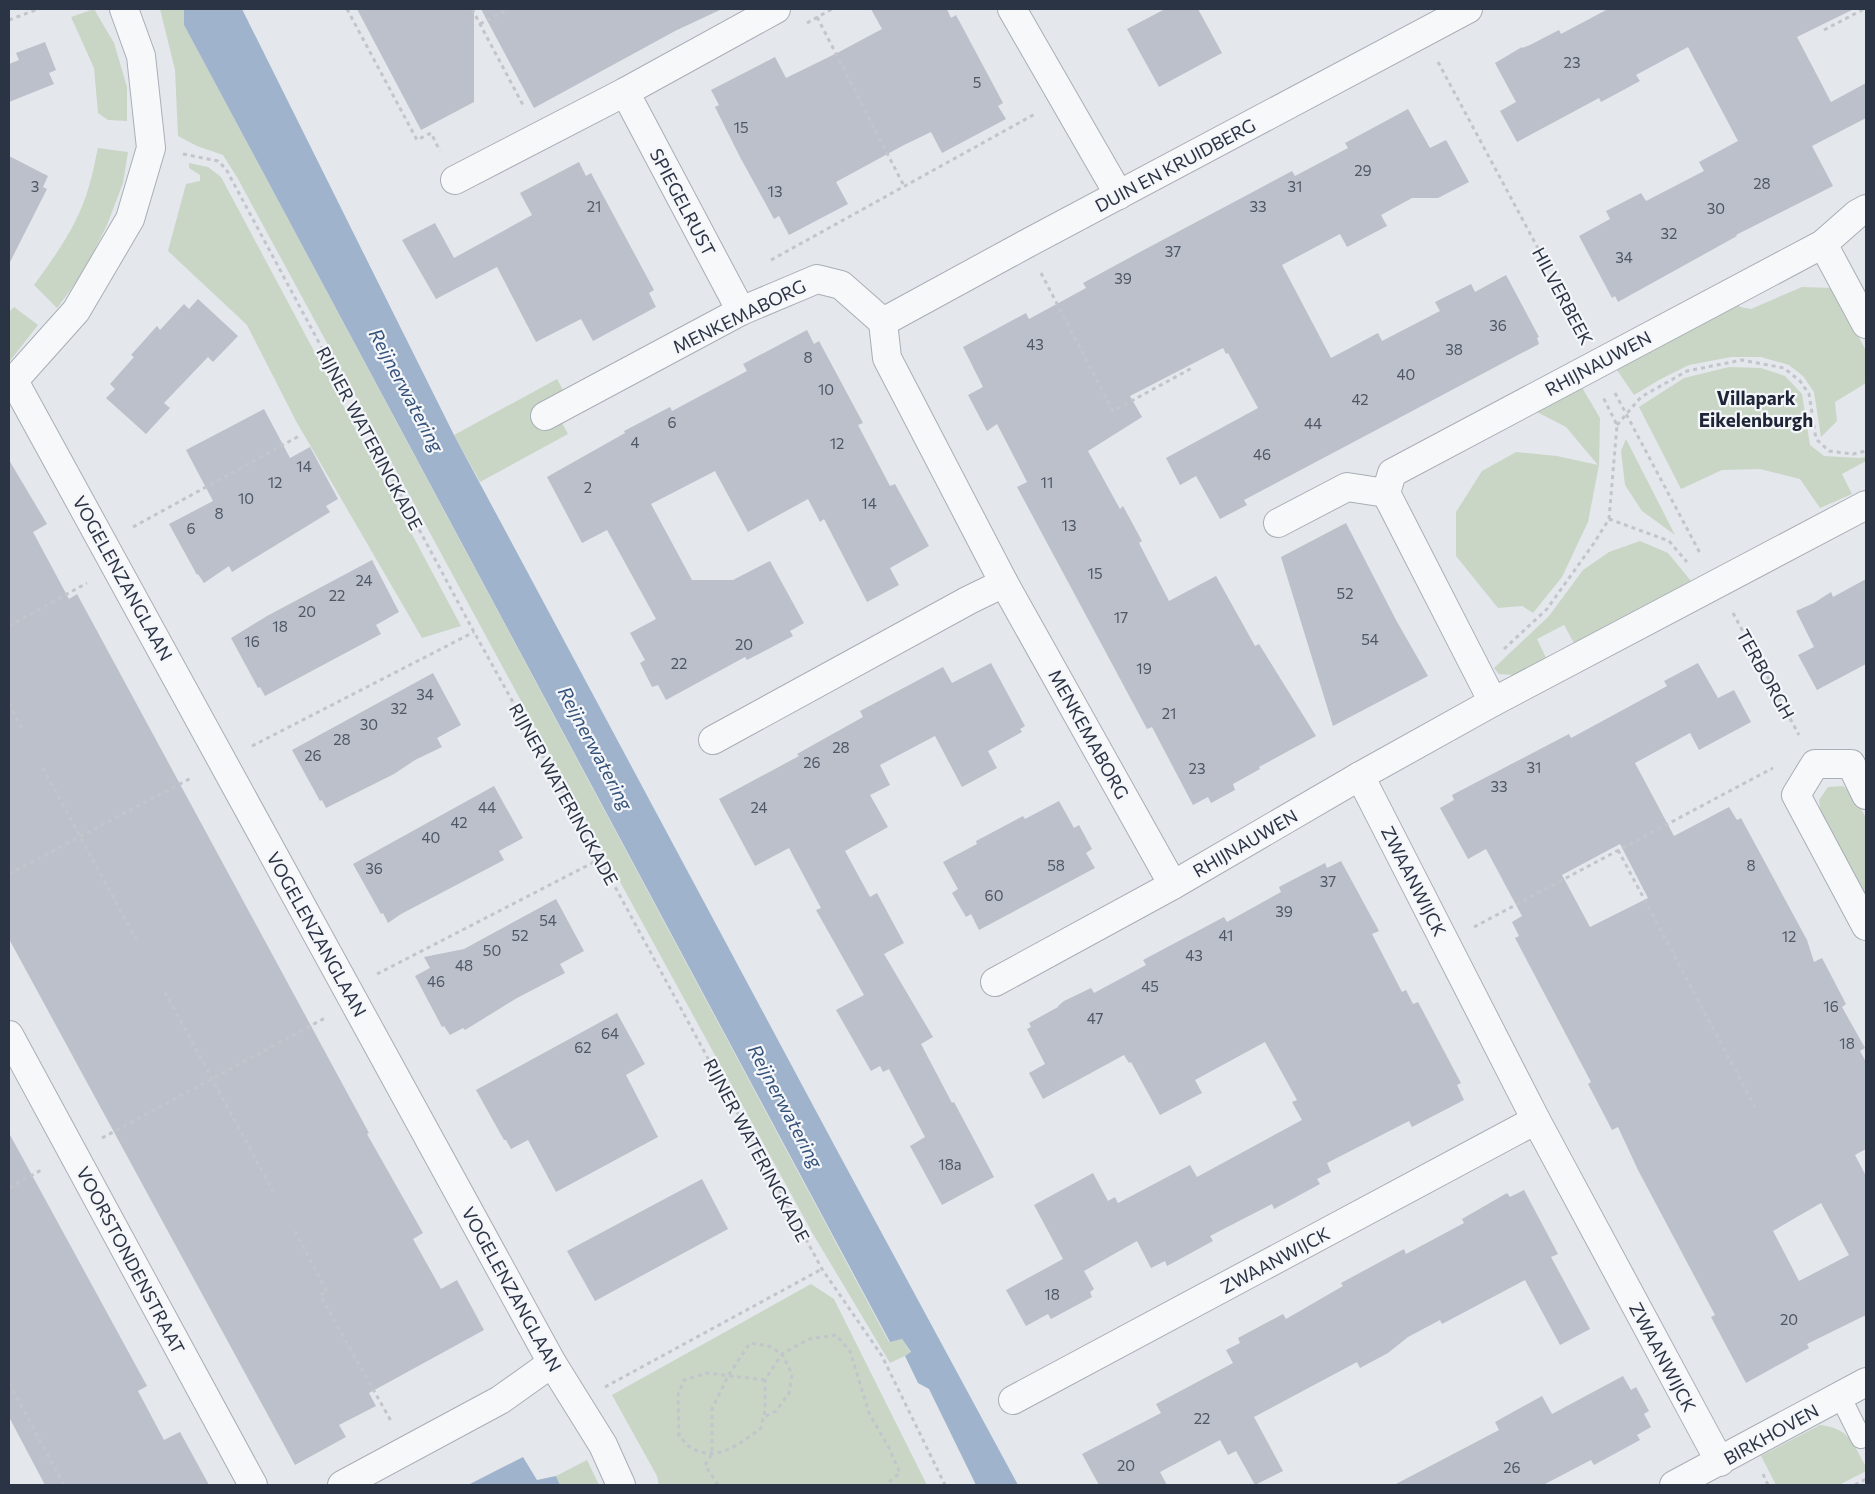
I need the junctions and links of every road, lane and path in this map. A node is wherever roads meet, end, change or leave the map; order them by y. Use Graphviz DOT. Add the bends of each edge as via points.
graph roads {
  1 [pos="38,9"];
  2 [pos="124,9"];
  3 [pos="347,9"];
  4 [pos="472,9"];
  5 [pos="509,9"];
  6 [pos="776,9"];
  7 [pos="1012,9"];
  8 [pos="1468,9"];
  9 [pos="1864,9"];
  10 [pos="817,17"];
  11 [pos="9,20"];
  12 [pos="480,24"];
  13 [pos="1824,30"];
  14 [pos="1422,33"];
  15 [pos="625,92"];
  16 [pos="1064,98"];
  17 [pos="539,137"];
  18 [pos="151,148"];
  19 [pos="454,180"];
  20 [pos="904,186"];
  21 [pos="1119,195"];
  22 [pos="1866,209"];
  23 [pos="1026,244"];
  24 [pos="1823,244"];
  25 [pos="727,284"];
  26 [pos="741,311"];
  27 [pos="883,322"];
  28 [pos="1866,324"];
  29 [pos="1594,365"];
  30 [pos="1192,368"];
  31 [pos="11,383"];
  32 [pos="1626,415"];
  33 [pos="545,416"];
  34 [pos="1617,425"];
  35 [pos="301,435"];
  36 [pos="1866,451"];
  37 [pos="1386,493"];
  38 [pos="1866,505"];
  39 [pos="1608,519"];
  40 [pos="1278,523"];
  41 [pos="104,543"];
  42 [pos="117,567"];
  43 [pos="1004,583"];
  44 [pos="1713,586"];
  45 [pos="9,626"];
  46 [pos="1478,674"];
  47 [pos="1493,702"];
  48 [pos="9,703"];
  49 [pos="22,729"];
  50 [pos="713,740"];
  51 [pos="1811,757"];
  52 [pos="43,768"];
  53 [pos="1360,776"];
  54 [pos="1866,795"];
  55 [pos="1618,850"];
  56 [pos="600,859"];
  57 [pos="1174,885"];
  58 [pos="1866,926"];
  59 [pos="1445,942"];
  60 [pos="138,943"];
  61 [pos="995,982"];
  62 [pos="165,992"];
  63 [pos="351,995"];
  64 [pos="9,1035"];
  65 [pos="211,1079"];
  66 [pos="1756,1109"];
  67 [pos="1536,1120"];
  68 [pos="73,1153"];
  69 [pos="9,1188"];
  70 [pos="273,1191"];
  71 [pos="295,1231"];
  72 [pos="822,1269"];
  73 [pos="782,1354"];
  74 [pos="552,1363"];
  75 [pos="728,1376"];
  76 [pos="765,1380"];
  77 [pos="1866,1382"];
  78 [pos="9,1383"];
  79 [pos="1840,1396"];
  80 [pos="1014,1400"];
  81 [pos="578,1402"];
  82 [pos="764,1417"];
  83 [pos="392,1424"];
  84 [pos="1861,1438"];
  85 [pos="712,1454"];
  86 [pos="1720,1462"];
  87 [pos="1866,1479"];
  88 [pos="64,1485"];
  89 [pos="253,1485"];
  90 [pos="342,1485"];
  91 [pos="621,1485"];
  92 [pos="718,1485"];
  93 [pos="885,1485"];
  94 [pos="945,1485"];
  95 [pos="1674,1485"];
  96 [pos="1855,1485"];
  1 -- 11 [label="path"];
  2 -- 18 [label="street" via="141,56"];
  3 -- 19 [label="path" via="417,140 431,133"];
  4 -- 12 [label="path"];
  5 -- 12 [label="path"];
  6 -- 15 [label="street"];
  7 -- 16 [label="street"];
  8 -- 14 [label="street, DUIN EN KRUIDBERG"];
  9 -- 13 [label="path"];
  10 -- 20 [label="path"];
  12 -- 17 [label="path"];
  14 -- 21 [label="street, DUIN EN KRUIDBERG"];
  14 -- 29 [label="path, HILVERBEEK"];
  15 -- 17 [label="street"];
  15 -- 25 [label="street, SPIEGELRUST"];
  16 -- 20 [label="path"];
  16 -- 21 [label="street"];
  17 -- 19 [label="street"];
  18 -- 31 [label="street" via="130,219 76,311"];
  18 -- 56 [label="path, RIJNER WATERINGKADE" via="218,161 226,169 474,632"];
  20 -- 25 [label="path"];
  21 -- 23 [label="street, DUIN EN KRUIDBERG"];
  22 -- 24 [label="street, RHIJNAUWEN"];
  23 -- 27 [label="street, DUIN EN KRUIDBERG"];
  23 -- 30 [label="path" via="1113,412"];
  24 -- 28 [label="street"];
  24 -- 29 [label="street, RHIJNAUWEN"];
  25 -- 26 [label="street, SPIEGELRUST"];
  26 -- 27 [label="street, MENKEMABORG" via="817,279 841,284"];
  26 -- 33 [label="street, MENKEMABORG"];
  27 -- 43 [label="street, MENKEMABORG" via="887,358"];
  29 -- 32 [label="path, HILVERBEEK"];
  29 -- 34 [label="path"];
  29 -- 37 [label="street, RHIJNAUWEN" via="1392,473"];
  31 -- 41 [label="street, VOGELENZANGLAAN"];
  32 -- 34 [label="path"];
  32 -- 36 [label="path" via="1641,397 1687,371 1742,360 1784,368 1800,381 1809,394 1816,439 1829,452 1853,454"];
  32 -- 44 [label="path, HILVERBEEK"];
  34 -- 39 [label="path"];
  35 -- 41 [label="path"];
  37 -- 40 [label="street" via="1347,487"];
  37 -- 46 [label="street"];
  38 -- 44 [label="street, RHIJNAUWEN"];
  39 -- 44 [label="path" via="1669,541"];
  39 -- 46 [label="path" via="1547,609"];
  41 -- 42 [label="street, VOGELENZANGLAAN"];
  42 -- 45 [label="path"];
  42 -- 63 [label="street, VOGELENZANGLAAN"];
  43 -- 50 [label="street"];
  43 -- 57 [label="street, MENKEMABORG"];
  44 -- 47 [label="street, RHIJNAUWEN"];
  44 -- 51 [label="path, TERBORGH"];
  46 -- 47 [label="street"];
  47 -- 53 [label="street, RHIJNAUWEN"];
  48 -- 49 [label="path"];
  51 -- 54 [label="street" via="1851,764"];
  51 -- 55 [label="path"];
  51 -- 58 [label="street" via="1796,795"];
  52 -- 60 [label="path"];
  53 -- 57 [label="street, RHIJNAUWEN"];
  53 -- 59 [label="street, ZWAANWIJCK"];
  55 -- 59 [label="path"];
  55 -- 66 [label="path"];
  56 -- 63 [label="path"];
  56 -- 72 [label="path, RIJNER WATERINGKADE"];
  57 -- 61 [label="street, RHIJNAUWEN"];
  59 -- 67 [label="street, ZWAANWIJCK"];
  62 -- 65 [label="path"];
  63 -- 65 [label="path"];
  63 -- 74 [label="street, VOGELENZANGLAAN"];
  64 -- 68 [label="street, VOORSTONDENSTRAAT"];
  65 -- 68 [label="path"];
  65 -- 70 [label="path"];
  67 -- 80 [label="street, ZWAANWIJCK"];
  67 -- 86 [label="street, ZWAANWIJCK"];
  68 -- 69 [label="path"];
  68 -- 89 [label="street, VOORSTONDENSTRAAT"];
  71 -- 83 [label="path" via="327,1292 320,1295"];
  72 -- 81 [label="path"];
  72 -- 94 [label="path, RIJNER WATERINGKADE" via="882,1356"];
  73 -- 75 [label="path" via="769,1346 750,1344"];
  73 -- 76 [label="path"];
  73 -- 82 [label="path" via="792,1374 789,1393 776,1411"];
  73 -- 93 [label="path" via="809,1338 836,1336 850,1351 869,1413 900,1473"];
  74 -- 81 [label="street, VOGELENZANGLAAN"];
  74 -- 90 [label="street" via="500,1400"];
  75 -- 76 [label="path"];
  75 -- 85 [label="path" via="712,1409"];
  75 -- 85 [label="path" via="707,1373 684,1380 678,1395 680,1436 690,1448"];
  76 -- 82 [label="path"];
  77 -- 79 [label="street, BIRKHOVEN"];
  78 -- 88 [label="path"];
  79 -- 84 [label="lane"];
  79 -- 86 [label="street, BIRKHOVEN"];
  81 -- 91 [label="street, VOGELENZANGLAAN" via="603,1444"];
  82 -- 85 [label="path" via="761,1428 734,1448"];
  85 -- 92 [label="path" via="705,1465"];
  86 -- 95 [label="street, BIRKHOVEN"];
  87 -- 96 [label="path"];
}
